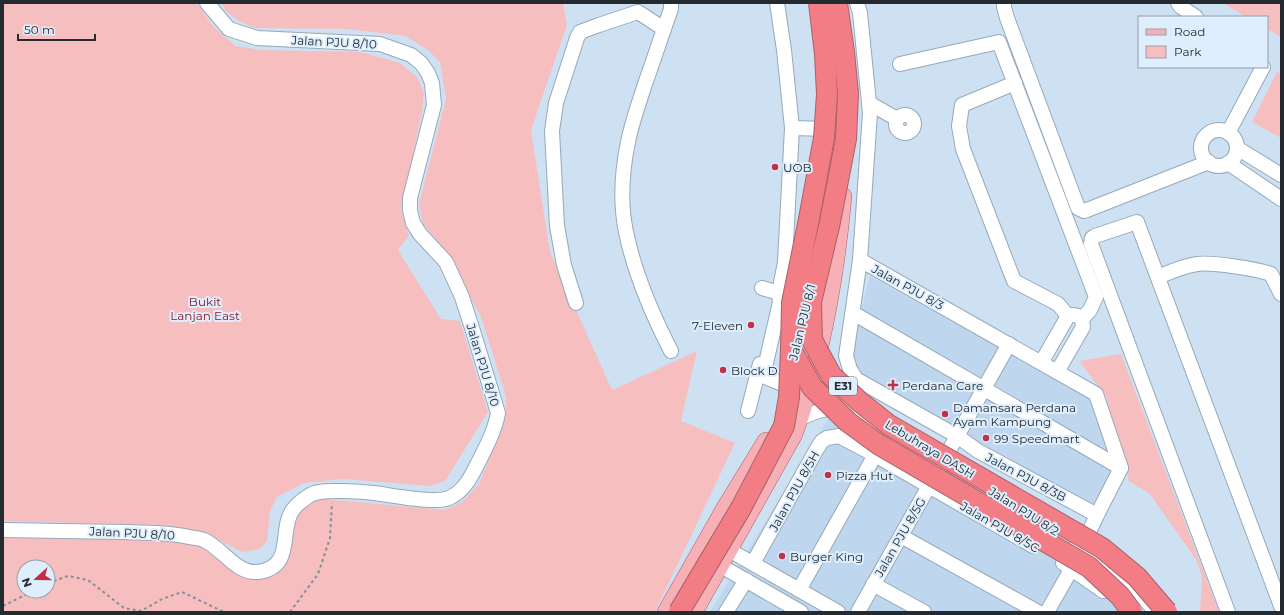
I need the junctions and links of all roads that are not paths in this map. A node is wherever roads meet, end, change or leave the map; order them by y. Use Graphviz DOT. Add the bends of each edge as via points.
graph roads {
  1 [pos="208,3"];
  2 [pos="671,3"];
  3 [pos="777,3"];
  4 [pos="810,3"];
  5 [pos="819,3"];
  6 [pos="834,3"];
  7 [pos="838,3"];
  8 [pos="857,3"];
  9 [pos="1004,3"];
  10 [pos="1178,3"];
  11 [pos="1194,16"];
  12 [pos="664,28"];
  13 [pos="900,64"];
  14 [pos="1262,68"];
  15 [pos="1015,83"];
  16 [pos="869,103"];
  17 [pos="897,120"];
  18 [pos="792,128"];
  19 [pos="828,129"];
  20 [pos="1228,133"];
  21 [pos="1237,148"];
  22 [pos="1208,162"];
  23 [pos="1228,163"];
  24 [pos="1281,175"];
  25 [pos="1281,199"];
  26 [pos="860,260"];
  27 [pos="1158,277"];
  28 [pos="762,288"];
  29 [pos="779,293"];
  30 [pos="1281,294"];
  31 [pos="576,303"];
  32 [pos="853,313"];
  33 [pos="1068,316"];
  34 [pos="1082,319"];
  35 [pos="1009,344"];
  36 [pos="791,349"];
  37 [pos="671,351"];
  38 [pos="816,360"];
  39 [pos="1041,363"];
  40 [pos="1057,372"];
  41 [pos="756,381"];
  42 [pos="783,388"];
  43 [pos="978,393"];
  44 [pos="748,411"];
  45 [pos="799,419"];
  46 [pos="957,436"];
  47 [pos="875,455"];
  48 [pos="941,465"];
  49 [pos="1121,468"];
  50 [pos="929,486"];
  51 [pos="1097,515"];
  52 [pos="3,530"];
  53 [pos="901,536"];
  54 [pos="1082,547"];
  55 [pos="729,550"];
  56 [pos="754,563"];
  57 [pos="721,566"];
  58 [pos="1072,568"];
  59 [pos="746,580"];
  60 [pos="873,584"];
  61 [pos="799,590"];
  62 [pos="1281,606"];
  63 [pos="792,610"];
  64 [pos="666,612"];
  65 [pos="679,612"];
  66 [pos="694,612"];
  67 [pos="726,612"];
  68 [pos="838,612"];
  69 [pos="858,612"];
  70 [pos="924,612"];
  71 [pos="1038,612"];
  72 [pos="1047,612"];
  73 [pos="1122,612"];
  74 [pos="1132,612"];
  75 [pos="1154,612"];
  76 [pos="1167,612"];
  77 [pos="1228,612"];
  1 -- 52 [label="street, Jalan PJU 8/10" via="229,29 249,36 380,44 412,55 428,73 432,83 434,105 410,198 410,210 413,223 420,234 446,262 462,297 498,413 491,438 473,474 460,491 449,498 417,499 332,491 312,494 292,511 281,558 275,565 258,572 245,571 204,540 174,534"];
  2 -- 12 [label="street"];
  3 -- 18 [label="street"];
  4 -- 19 [label="main road, Jalan PJU 8/1"];
  5 -- 36 [label="highway, bridge" via="827,94 824,138 792,303"];
  6 -- 38 [label="main road, Jalan PJU 8/1" via="846,82 846,164 840,234"];
  7 -- 76 [label="highway, Lebuhraya DASH / E31, bridge" via="848,92 846,139 811,302 812,340 831,375 888,426 1102,548 1137,577"];
  8 -- 16 [label="street"];
  9 -- 22 [label="street" via="1007,18 1078,208 1087,210"];
  10 -- 11 [label="street"];
  12 -- 31 [label="street" via="638,12 580,32 576,38 556,103 552,131 557,226 564,265"];
  12 -- 37 [label="street" via="634,116 624,170 623,201 626,232 636,267"];
  13 -- 15 [label="street" via="999,42"];
  14 -- 20 [label="street"];
  15 -- 33 [label="street" via="962,105 959,126 963,149 1014,281 1058,304"];
  15 -- 34 [label="street" via="1096,297"];
  16 -- 17 [label="street"];
  16 -- 26 [label="street"];
  18 -- 19 [label="street"];
  18 -- 29 [label="street" via="784,262"];
  19 -- 42 [label="main road, Jalan PJU 8/1" via="822,229 808,304"];
  20 -- 21 [label="street" via="1236,142"];
  20 -- 22 [label="street" via="1216,130 1206,136 1201,146"];
  21 -- 23 [label="street" via="1236,154"];
  21 -- 24 [label="street"];
  22 -- 23 [label="street" via="1218,166"];
  23 -- 25 [label="street"];
  26 -- 32 [label="street, Jalan PJU 8/3"];
  26 -- 35 [label="street, Jalan PJU 8/3"];
  27 -- 30 [label="street" via="1197,264 1263,271 1271,274"];
  27 -- 62 [label="street"];
  27 -- 77 [label="street" via="1137,222 1092,238 1091,244"];
  28 -- 29 [label="street"];
  29 -- 41 [label="street" via="774,301"];
  29 -- 42 [label="street" via="780,302 763,376"];
  32 -- 43 [label="street"];
  32 -- 46 [label="street, Jalan PJU 8/3" via="846,356 856,379"];
  33 -- 34 [label="street" via="1072,314"];
  33 -- 39 [label="street"];
  34 -- 40 [label="street" via="1083,327"];
  35 -- 39 [label="street, Jalan PJU 8/3"];
  35 -- 43 [label="street"];
  36 -- 65 [label="highway, bridge" via="789,397 784,426 741,508"];
  36 -- 74 [label="highway, Lebuhraya DASH / E31, bridge" via="812,387 848,422 878,444 1089,567 1120,596"];
  38 -- 45 [label="main road, Jalan PJU 8/1"];
  38 -- 48 [label="street, Jalan PJU 8/2" via="828,387 836,394"];
  39 -- 40 [label="street, Jalan PJU 8/3"];
  40 -- 49 [label="street, Jalan PJU 8/3" via="1096,394"];
  41 -- 42 [label="street"];
  41 -- 44 [label="street"];
  42 -- 64 [label="main road, Jalan PJU 8/1" via="774,426 763,448 725,508"];
  43 -- 46 [label="street"];
  43 -- 49 [label="street"];
  45 -- 48 [label="street, Jalan PJU 8/2" via="825,409 843,411"];
  45 -- 55 [label="main road, Jalan PJU 8/1" via="794,434"];
  46 -- 48 [label="street"];
  46 -- 51 [label="street, Jalan PJU 8/3B" via="978,451"];
  47 -- 50 [label="street, Jalan PJU 8/5H"];
  47 -- 56 [label="street, Jalan PJU 8/5H" via="840,436 832,436 822,441"];
  47 -- 61 [label="street"];
  48 -- 50 [label="street, Jalan PJU 8/5G"];
  48 -- 54 [label="street, Jalan PJU 8/2"];
  49 -- 51 [label="street"];
  50 -- 53 [label="street, Jalan PJU 8/5G"];
  50 -- 58 [label="street, Jalan PJU 8/5C"];
  51 -- 54 [label="street"];
  53 -- 60 [label="street, Jalan PJU 8/5G"];
  53 -- 71 [label="street"];
  54 -- 58 [label="street"];
  54 -- 75 [label="street, Jalan PJU 8/2" via="1117,571"];
  55 -- 56 [label="street"];
  55 -- 57 [label="main road, Jalan PJU 8/1"];
  56 -- 61 [label="street"];
  57 -- 59 [label="street"];
  57 -- 66 [label="main road, Jalan PJU 8/1"];
  58 -- 72 [label="street"];
  58 -- 73 [label="street, Jalan PJU 8/5C" via="1108,595"];
  59 -- 63 [label="street"];
  59 -- 67 [label="street"];
  60 -- 69 [label="street, Jalan PJU 8/5G"];
  60 -- 70 [label="street"];
  61 -- 68 [label="street"];
}
